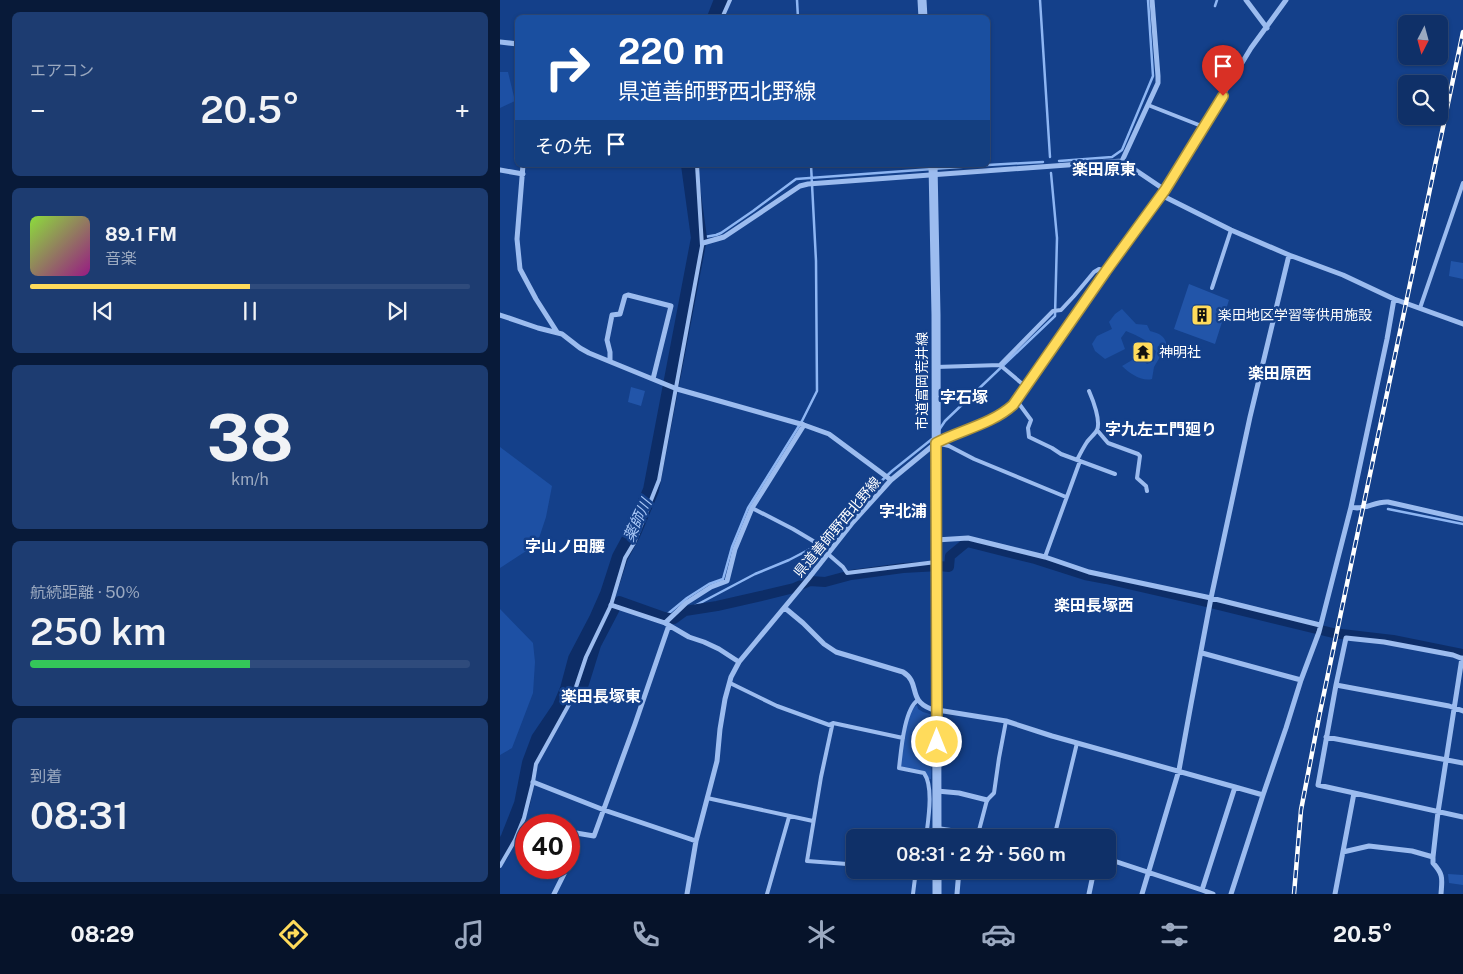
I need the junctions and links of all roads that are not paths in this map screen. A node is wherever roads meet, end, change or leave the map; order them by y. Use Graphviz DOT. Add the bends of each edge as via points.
graph roads {
  1 [pos="730,0"];
  2 [pos="922,0"];
  3 [pos="1152,0"];
  4 [pos="1246,0"];
  5 [pos="1286,0"];
  6 [pos="723,15"];
  7 [pos="923,15"];
  8 [pos="1267,28"];
  9 [pos="500,42"];
  10 [pos="515,44"];
  11 [pos="1148,105"];
  12 [pos="1204,127"];
  13 [pos="1122,161"];
  14 [pos="523,167"];
  15 [pos="696,167"];
  16 [pos="500,170"];
  17 [pos="933,170"];
  18 [pos="522,174"];
  19 [pos="1463,183"];
  20 [pos="1165,190"];
  21 [pos="1161,195"];
  22 [pos="1231,230"];
  23 [pos="703,243"];
  24 [pos="1289,255"];
  25 [pos="1106,271"];
  26 [pos="1212,288"];
  27 [pos="1394,299"];
  28 [pos="1420,308"];
  29 [pos="500,315"];
  30 [pos="1463,324"];
  31 [pos="558,332"];
  32 [pos="610,361"];
  33 [pos="1000,365"];
  34 [pos="936,368"];
  35 [pos="653,379"];
  36 [pos="1026,387"];
  37 [pos="677,389"];
  38 [pos="1089,392"];
  39 [pos="1017,401"];
  40 [pos="804,425"];
  41 [pos="1097,430"];
  42 [pos="936,443"];
  43 [pos="1079,460"];
  44 [pos="1115,474"];
  45 [pos="891,480"];
  46 [pos="1147,491"];
  47 [pos="1066,496"];
  48 [pos="1351,507"];
  49 [pos="752,508"];
  50 [pos="1463,519"];
  51 [pos="936,540"];
  52 [pos="829,552"];
  53 [pos="1045,557"];
  54 [pos="936,565"];
  55 [pos="1212,598"];
  56 [pos="611,605"];
  57 [pos="785,608"];
  58 [pos="667,624"];
  59 [pos="1320,625"];
  60 [pos="1202,653"];
  61 [pos="1462,658"];
  62 [pos="740,662"];
  63 [pos="1301,680"];
  64 [pos="730,683"];
  65 [pos="1336,685"];
  66 [pos="918,700"];
  67 [pos="1454,708"];
  68 [pos="937,710"];
  69 [pos="1463,711"];
  70 [pos="1006,721"];
  71 [pos="829,725"];
  72 [pos="1326,737"];
  73 [pos="902,738"];
  74 [pos="1077,743"];
  75 [pos="1446,760"];
  76 [pos="1463,763"];
  77 [pos="1179,770"];
  78 [pos="534,782"];
  79 [pos="1236,787"];
  80 [pos="937,791"];
  81 [pos="1354,793"];
  82 [pos="1263,794"];
  83 [pos="707,798"];
  84 [pos="986,800"];
  85 [pos="604,810"];
  86 [pos="1438,812"];
  87 [pos="789,817"];
  88 [pos="1463,817"];
  89 [pos="813,821"];
  90 [pos="927,829"];
  91 [pos="937,829"];
  92 [pos="979,829"];
  93 [pos="1056,829"];
  94 [pos="580,834"];
  95 [pos="696,842"];
  96 [pos="1343,852"];
  97 [pos="1433,858"];
  98 [pos="1116,862"];
  99 [pos="846,864"];
  100 [pos="500,866"];
  101 [pos="1148,872"];
  102 [pos="562,879"];
  103 [pos="915,879"];
  104 [pos="937,879"];
  105 [pos="958,879"];
  106 [pos="1092,879"];
  107 [pos="1202,890"];
  108 [pos="554,894"];
  109 [pos="687,894"];
  110 [pos="767,894"];
  111 [pos="913,894"];
  112 [pos="937,894"];
  113 [pos="957,894"];
  114 [pos="1089,894"];
  115 [pos="1142,894"];
  116 [pos="1213,894"];
  117 [pos="1231,894"];
  118 [pos="1335,894"];
  119 [pos="1441,894"];
  1 -- 6 [label="lane"];
  2 -- 7 [label="street"];
  3 -- 11 [label="street" via="1158,83"];
  4 -- 8 [label="street"];
  5 -- 8 [label="street, 県道善師野西北野線"];
  8 -- 12 [label="street, 県道善師野西北野線" via="1251,48"];
  9 -- 10 [label="street"];
  11 -- 12 [label="lane"];
  11 -- 13 [label="street"];
  12 -- 20 [label="street, 県道善師野西北野線"];
  13 -- 17 [label="street"];
  13 -- 20 [label="street"];
  14 -- 18 [label="street"];
  15 -- 23 [label="lane"];
  16 -- 18 [label="street"];
  17 -- 23 [label="street" via="800,186 724,237"];
  17 -- 34 [label="street, 市道富岡荒井線"];
  18 -- 31 [label="street" via="516,239 520,269"];
  19 -- 28 [label="lane"];
  20 -- 21 [label="street, 県道善師野西北野線"];
  21 -- 22 [label="street"];
  21 -- 25 [label="street, 県道善師野西北野線"];
  22 -- 24 [label="street"];
  22 -- 26 [label="lane"];
  23 -- 37 [label="lane"];
  24 -- 27 [label="street"];
  24 -- 55 [label="street" via="1250,417"];
  25 -- 33 [label="lane" via="1099,269 1094,272 1061,310 1053,311"];
  25 -- 36 [label="street, 県道善師野西北野線"];
  27 -- 28 [label="street"];
  27 -- 48 [label="street"];
  28 -- 30 [label="street"];
  29 -- 31 [label="street"];
  31 -- 32 [label="street" via="584,351"];
  32 -- 35 [label="street"];
  32 -- 35 [label="street" via="607,340 612,315 620,314 625,296 670,306"];
  33 -- 34 [label="lane"];
  33 -- 36 [label="lane"];
  34 -- 42 [label="street, 市道富岡荒井線"];
  35 -- 37 [label="street"];
  36 -- 39 [label="street, 県道善師野西北野線"];
  37 -- 40 [label="street"];
  37 -- 56 [label="lane" via="659,480 625,558"];
  38 -- 41 [label="lane" via="1099,420"];
  39 -- 42 [label="street, 県道善師野西北野線" via="996,417"];
  39 -- 43 [label="lane" via="1032,420 1028,428 1029,437"];
  40 -- 45 [label="street" via="829,434"];
  40 -- 49 [label="street"];
  41 -- 43 [label="lane" via="1086,443"];
  41 -- 46 [label="lane" via="1108,443 1140,456 1137,478"];
  42 -- 45 [label="street, 県道善師野西北野線"];
  42 -- 47 [label="lane"];
  42 -- 51 [label="street, 市道富岡荒井線"];
  43 -- 44 [label="lane"];
  43 -- 47 [label="lane"];
  45 -- 52 [label="street, 県道善師野西北野線"];
  47 -- 53 [label="lane"];
  48 -- 50 [label="street" via="1358,509 1388,502"];
  48 -- 59 [label="street"];
  49 -- 52 [label="lane"];
  49 -- 58 [label="street" via="735,549 727,581 686,603"];
  51 -- 53 [label="street" via="968,538"];
  51 -- 54 [label="street, 市道富岡荒井線"];
  52 -- 54 [label="lane" via="847,573"];
  52 -- 57 [label="street, 県道善師野西北野線"];
  53 -- 55 [label="street" via="1089,572"];
  54 -- 68 [label="street, 市道富岡荒井線"];
  55 -- 59 [label="street"];
  55 -- 60 [label="street"];
  56 -- 58 [label="street"];
  56 -- 78 [label="lane" via="586,657 572,699 536,764"];
  57 -- 62 [label="street, 県道善師野西北野線"];
  57 -- 66 [label="street" via="836,652 909,676"];
  58 -- 62 [label="street"];
  58 -- 85 [label="street"];
  59 -- 63 [label="street"];
  60 -- 63 [label="street"];
  60 -- 77 [label="street"];
  61 -- 65 [label="street" via="1384,642 1346,638"];
  61 -- 67 [label="street"];
  62 -- 64 [label="street, 県道善師野西北野線"];
  63 -- 82 [label="street"];
  64 -- 71 [label="lane" via="777,706"];
  64 -- 83 [label="street, 県道善師野西北野線" via="717,761"];
  65 -- 67 [label="street"];
  65 -- 72 [label="street"];
  66 -- 68 [label="street" via="925,707"];
  66 -- 73 [label="lane" via="910,710"];
  67 -- 69 [label="street"];
  67 -- 75 [label="street"];
  68 -- 70 [label="street"];
  68 -- 80 [label="street, 市道富岡荒井線"];
  70 -- 74 [label="street"];
  70 -- 84 [label="lane" via="994,793"];
  71 -- 73 [label="lane" via="833,723"];
  71 -- 89 [label="lane" via="832,726"];
  72 -- 75 [label="street"];
  72 -- 81 [label="street" via="1318,786"];
  73 -- 90 [label="lane" via="899,768 924,774 929,786"];
  74 -- 77 [label="street"];
  74 -- 93 [label="lane"];
  75 -- 76 [label="street"];
  75 -- 86 [label="street"];
  77 -- 79 [label="street"];
  77 -- 101 [label="street"];
  78 -- 85 [label="street"];
  78 -- 100 [label="lane" via="524,818"];
  79 -- 82 [label="street"];
  79 -- 107 [label="street"];
  80 -- 84 [label="street"];
  80 -- 91 [label="street, 市道富岡荒井線"];
  81 -- 86 [label="street"];
  81 -- 96 [label="street"];
  82 -- 117 [label="street"];
  83 -- 87 [label="lane"];
  83 -- 95 [label="street, 県道善師野西北野線"];
  84 -- 92 [label="lane"];
  85 -- 94 [label="street" via="594,836"];
  85 -- 95 [label="street"];
  86 -- 88 [label="street"];
  86 -- 97 [label="street"];
  87 -- 89 [label="lane"];
  87 -- 110 [label="lane"];
  89 -- 99 [label="lane" via="807,861"];
  95 -- 109 [label="street, 県道善師野西北野線"];
  96 -- 97 [label="street" via="1369,846 1412,851"];
  96 -- 118 [label="street"];
  97 -- 119 [label="street" via="1442,877"];
  98 -- 101 [label="street"];
  101 -- 107 [label="street"];
  101 -- 115 [label="street"];
  102 -- 108 [label="street"];
  103 -- 111 [label="lane"];
  104 -- 112 [label="street"];
  105 -- 113 [label="street"];
  106 -- 114 [label="street"];
  107 -- 116 [label="street"];
}
